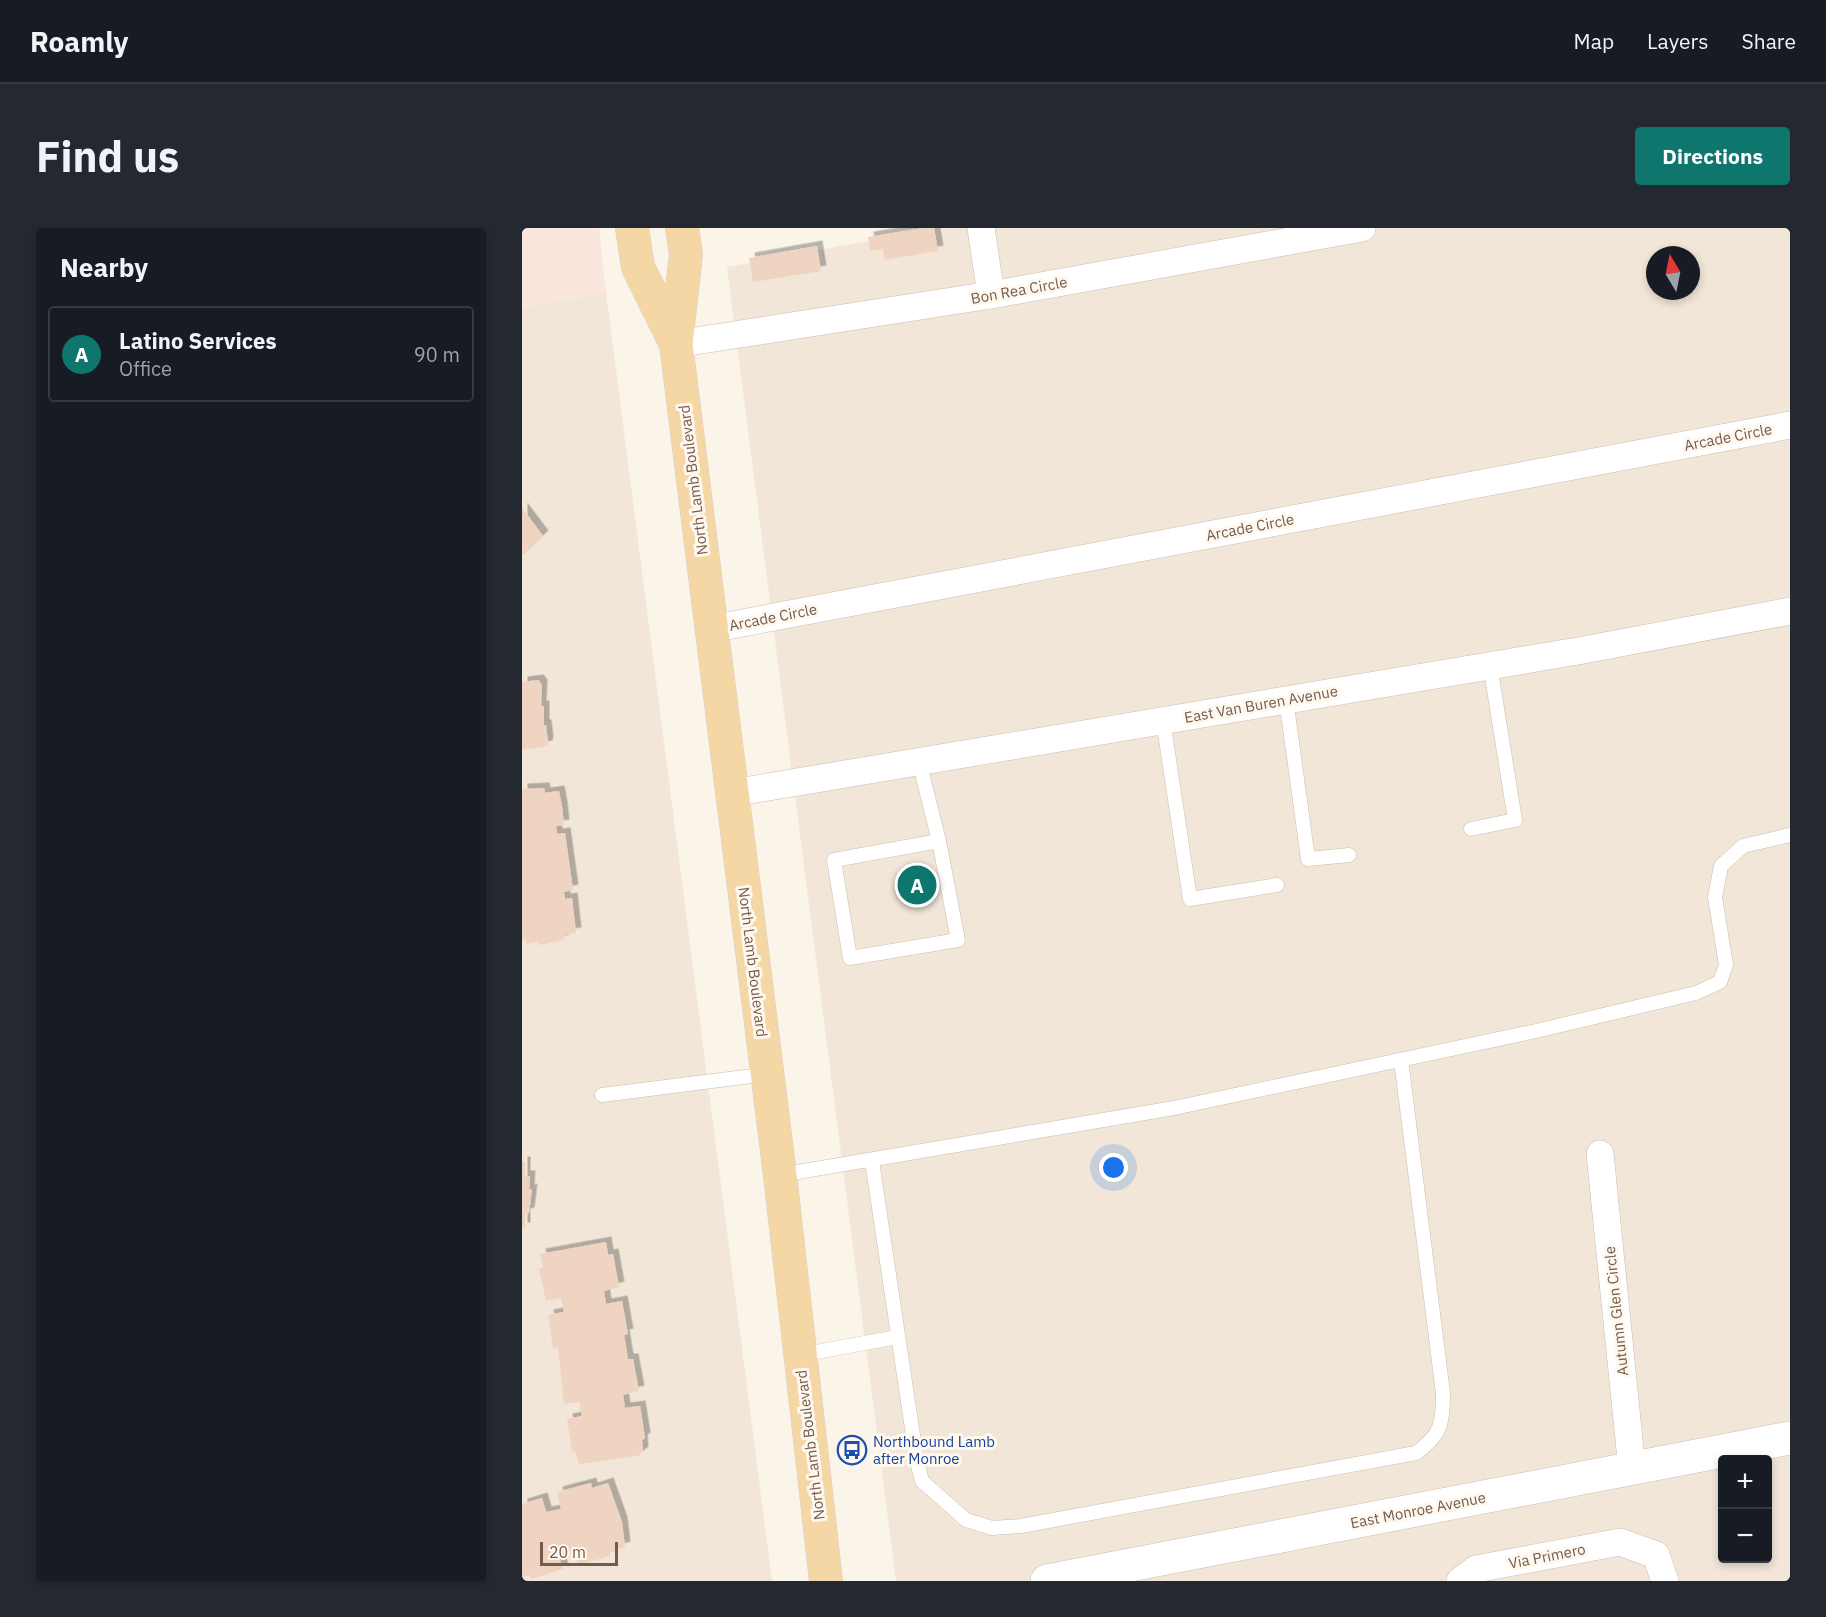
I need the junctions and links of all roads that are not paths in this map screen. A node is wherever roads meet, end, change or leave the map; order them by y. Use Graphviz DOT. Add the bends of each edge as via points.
graph roads {
  1 [pos="632,228"];
  2 [pos="682,228"];
  3 [pos="981,228"];
  4 [pos="1362,228"];
  5 [pos="991,295"];
  6 [pos="676,344"];
  7 [pos="1790,425"];
  8 [pos="1790,611"];
  9 [pos="711,629"];
  10 [pos="1490,665"];
  11 [pos="1286,699"];
  12 [pos="1163,720"];
  13 [pos="919,762"];
  14 [pos="732,793"];
  15 [pos="1471,829"];
  16 [pos="1790,835"];
  17 [pos="939,841"];
  18 [pos="1349,855"];
  19 [pos="1277,885"];
  20 [pos="1401,1060"];
  21 [pos="768,1074"];
  22 [pos="602,1095"];
  23 [pos="1600,1154"];
  24 [pos="872,1161"];
  25 [pos="780,1175"];
  26 [pos="897,1337"];
  27 [pos="800,1355"];
  28 [pos="1790,1438"];
  29 [pos="1632,1469"];
  30 [pos="826,1581"];
  31 [pos="1047,1581"];
  32 [pos="1461,1581"];
  33 [pos="1665,1581"];
  1 -- 6 [label="main road, North Lamb Boulevard" via="638,267"];
  2 -- 6 [label="main road, North Lamb Boulevard" via="686,254"];
  3 -- 5 [label="street"];
  4 -- 5 [label="street, Bon Rea Circle"];
  5 -- 6 [label="street, Bon Rea Circle"];
  6 -- 9 [label="main road, North Lamb Boulevard"];
  7 -- 9 [label="street, Arcade Circle"];
  8 -- 10 [label="street, East Van Buren Avenue"];
  9 -- 14 [label="main road, North Lamb Boulevard"];
  10 -- 11 [label="street, East Van Buren Avenue"];
  10 -- 15 [label="lane" via="1515,820"];
  11 -- 12 [label="street, East Van Buren Avenue"];
  11 -- 18 [label="lane" via="1308,859"];
  12 -- 13 [label="street, East Van Buren Avenue"];
  12 -- 19 [label="lane" via="1190,899"];
  13 -- 14 [label="street, East Van Buren Avenue"];
  13 -- 17 [label="lane"];
  14 -- 21 [label="main road, North Lamb Boulevard"];
  16 -- 20 [label="lane" via="1743,846 1721,866 1715,897 1726,965 1719,982 1696,993"];
  17 -- 17 [label="lane" via="834,860 850,958 958,940"];
  20 -- 24 [label="lane" via="1174,1108"];
  20 -- 26 [label="lane" via="1443,1394 1443,1420 1433,1441 1416,1454 1022,1526 992,1528 966,1520 922,1481 913,1447"];
  21 -- 22 [label="lane"];
  21 -- 25 [label="main road, North Lamb Boulevard"];
  23 -- 29 [label="street, Autumn Glen Circle"];
  24 -- 25 [label="lane"];
  24 -- 26 [label="lane"];
  25 -- 27 [label="main road, North Lamb Boulevard"];
  26 -- 27 [label="lane"];
  27 -- 30 [label="main road, North Lamb Boulevard"];
  28 -- 29 [label="street, East Monroe Avenue"];
  29 -- 31 [label="street, East Monroe Avenue"];
  32 -- 33 [label="street, Via Primero" via="1476,1569 1620,1542 1656,1555"];
}
